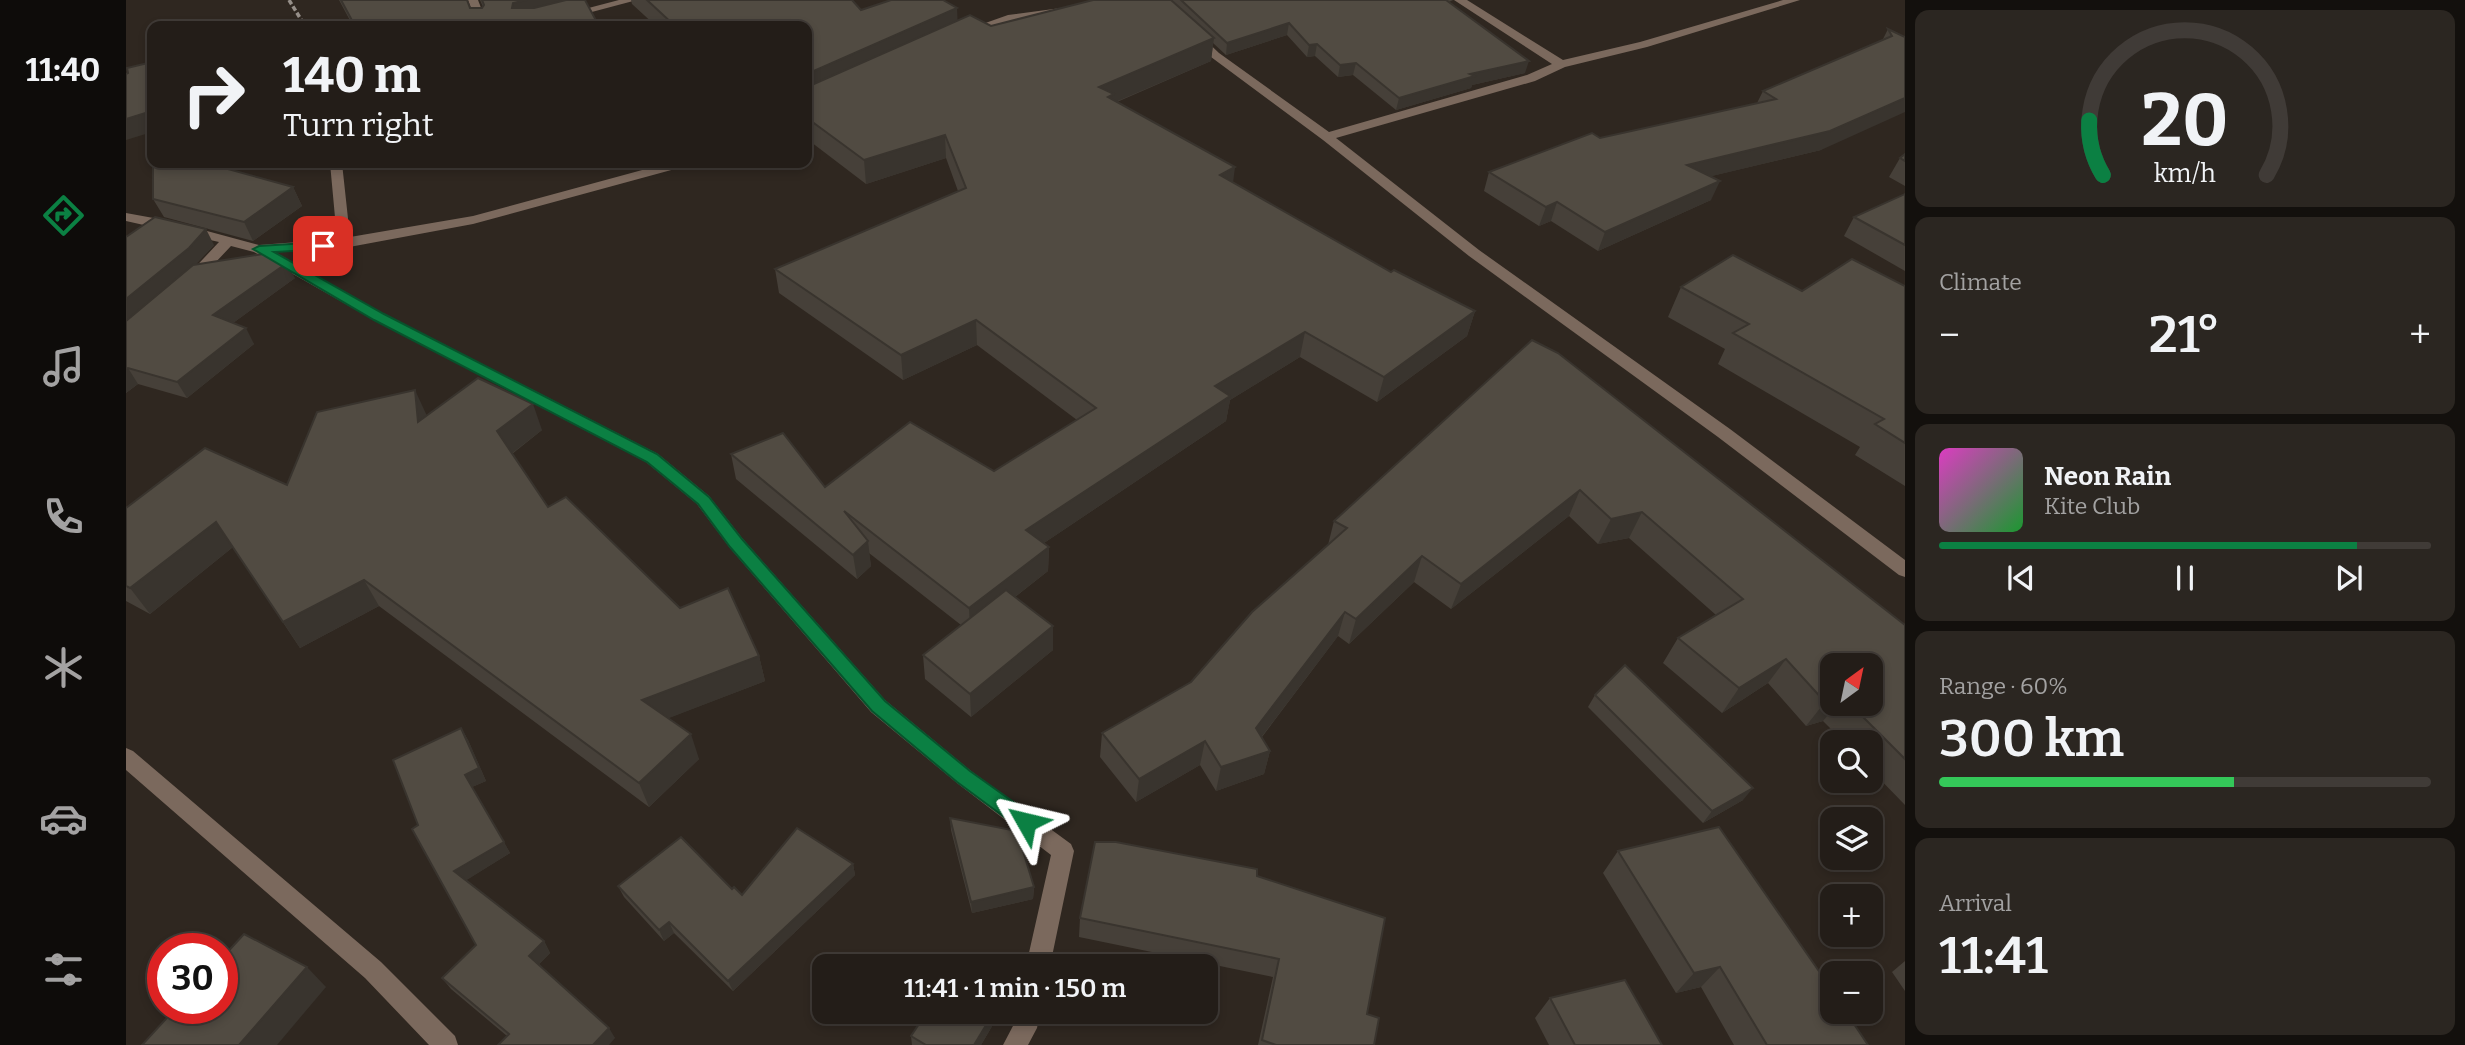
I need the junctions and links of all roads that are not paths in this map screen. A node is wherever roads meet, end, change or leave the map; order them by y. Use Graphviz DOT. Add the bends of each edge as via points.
graph roads {
  1 [pos="473,0"];
  2 [pos="632,0"];
  3 [pos="1459,0"];
  4 [pos="1795,0"];
  5 [pos="1072,10"];
  6 [pos="481,21"];
  7 [pos="547,21"];
  8 [pos="1186,27"];
  9 [pos="958,36"];
  10 [pos="1561,64"];
  11 [pos="1327,138"];
  12 [pos="336,168"];
  13 [pos="664,168"];
  14 [pos="126,217"];
  15 [pos="229,240"];
  16 [pos="344,244"];
  17 [pos="259,249"];
  18 [pos="183,287"];
  19 [pos="1905,570"];
  20 [pos="126,757"];
  21 [pos="1041,954"];
  22 [pos="1026,1024"];
  23 [pos="446,1045"];
  24 [pos="1015,1045"];
  1 -- 6 [label="street"];
  2 -- 7 [label="street"];
  3 -- 10 [label="street"];
  4 -- 10 [label="street"];
  5 -- 9 [label="street" via="1008,18"];
  8 -- 11 [label="street" via="1215,55"];
  10 -- 11 [label="street" via="1531,78"];
  11 -- 19 [label="street" via="1475,253"];
  12 -- 16 [label="street"];
  13 -- 16 [label="street" via="510,213"];
  14 -- 15 [label="street"];
  15 -- 17 [label="street"];
  15 -- 18 [label="street"];
  16 -- 17 [label="street"];
  17 -- 21 [label="street" via="379,317 652,458 703,500 878,706 1063,851"];
  20 -- 23 [label="street" via="373,970"];
  22 -- 24 [label="street"];
}
